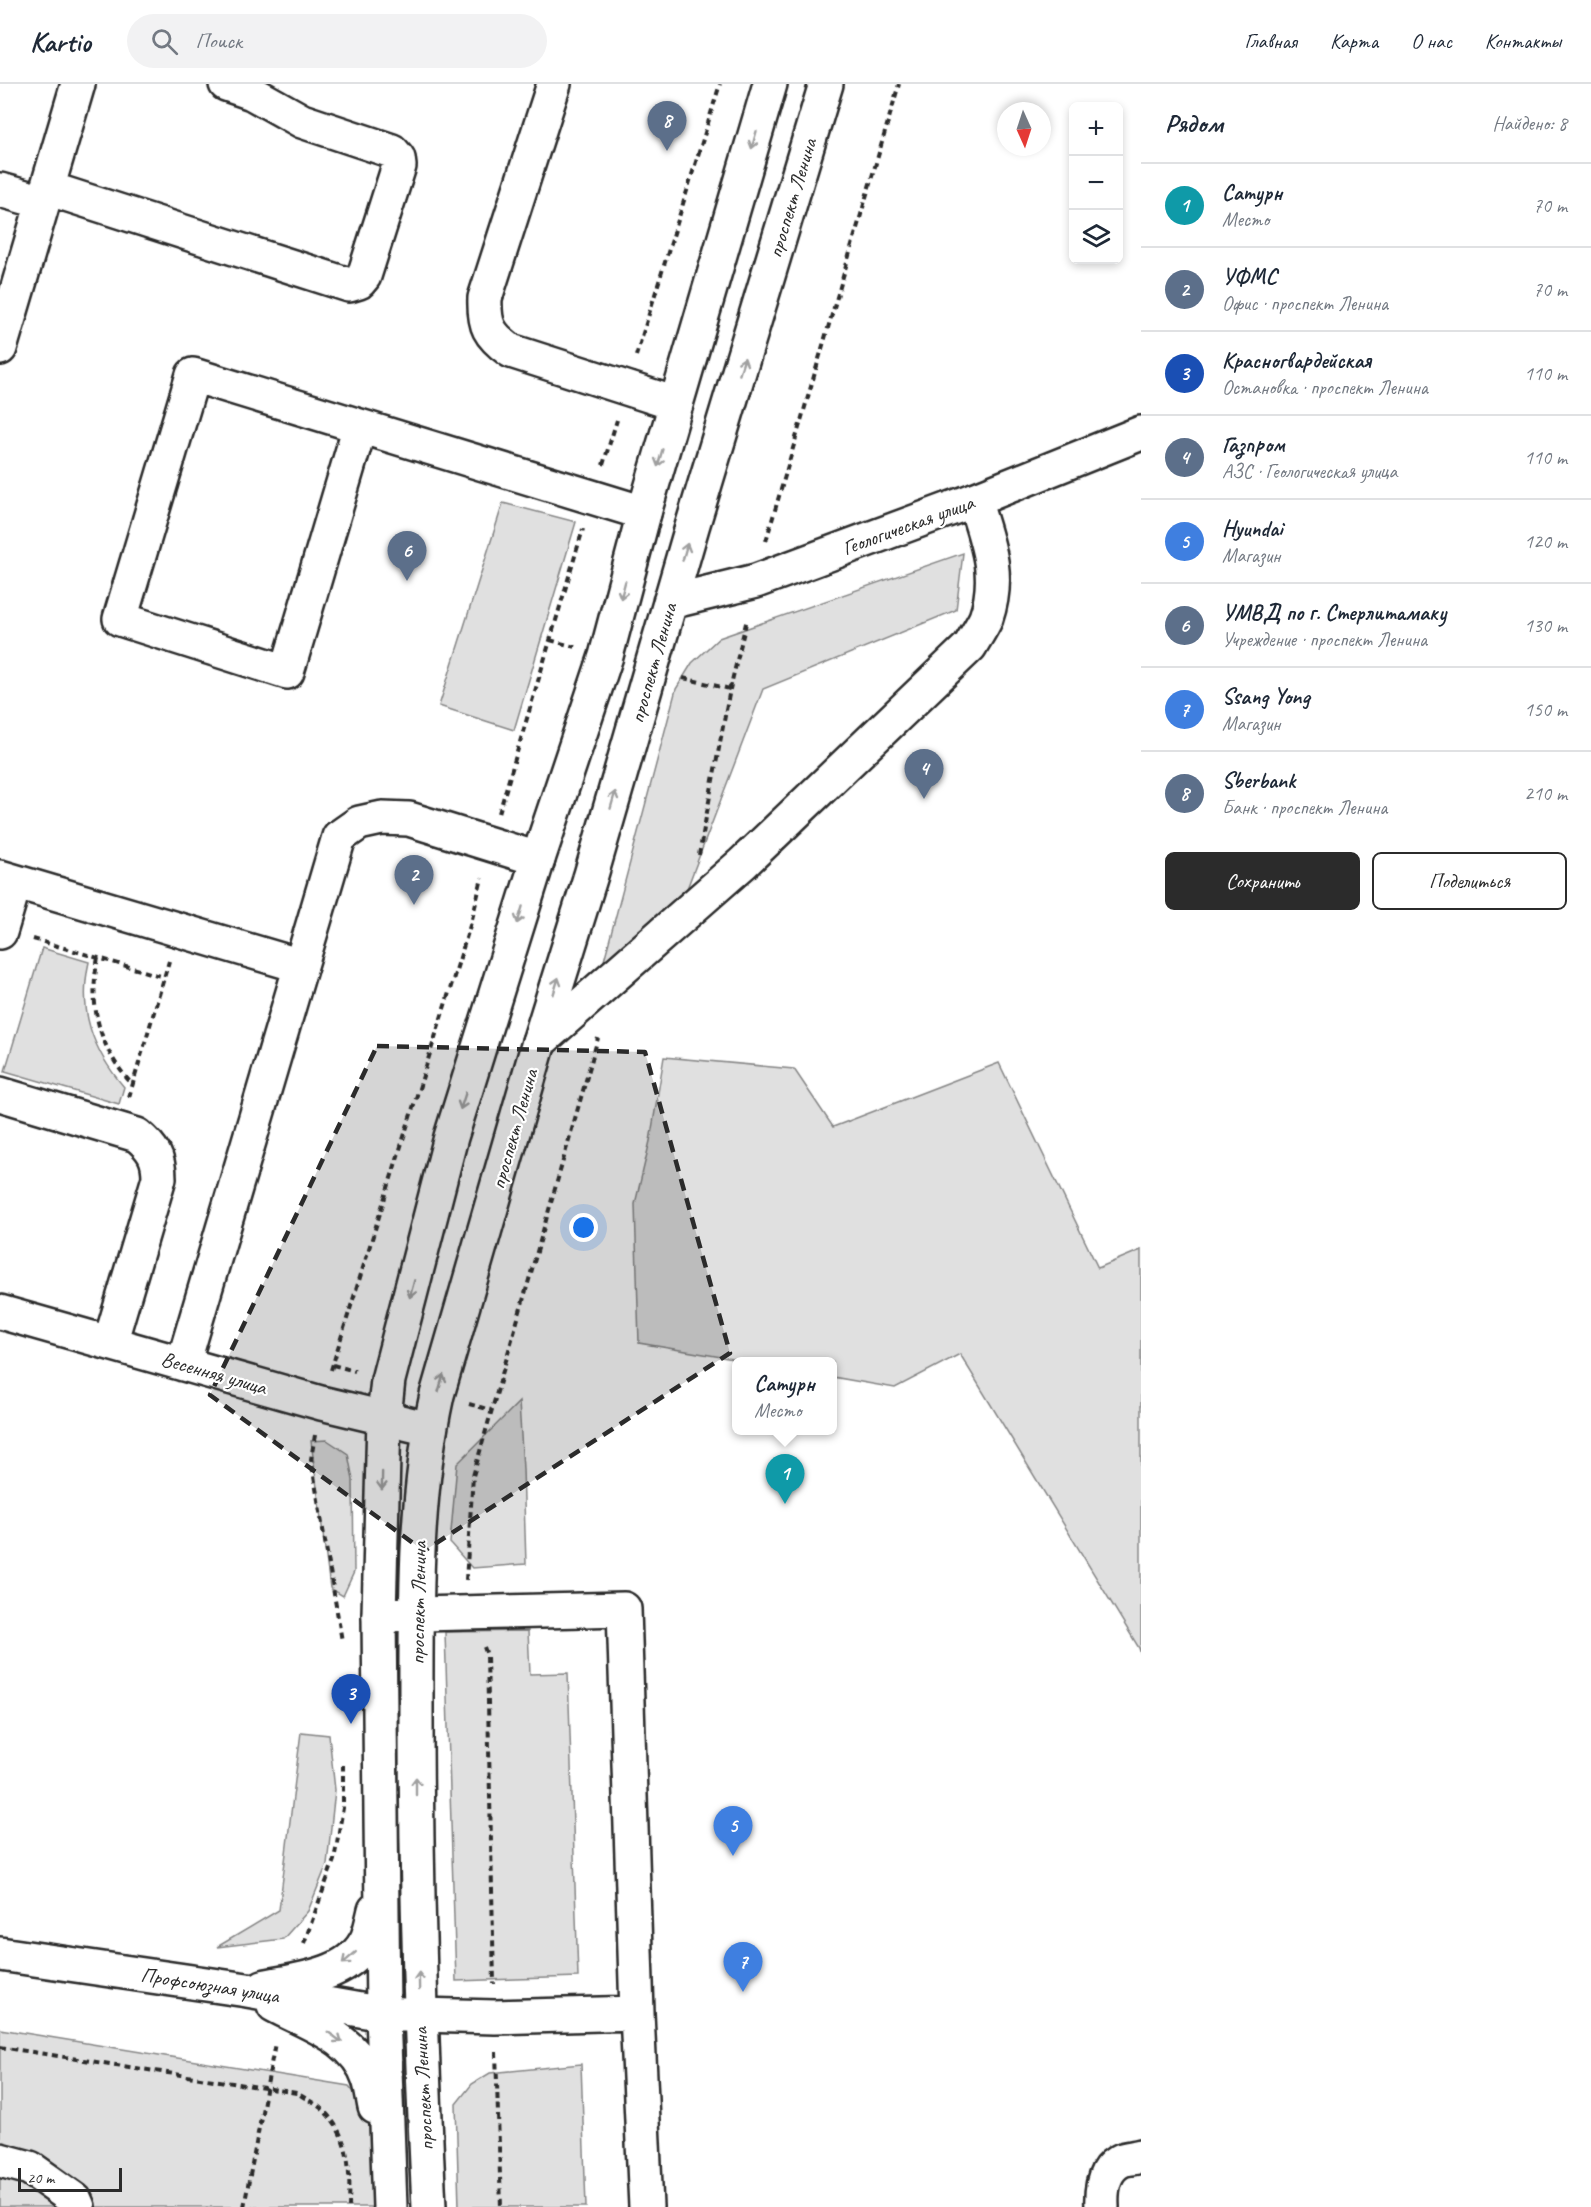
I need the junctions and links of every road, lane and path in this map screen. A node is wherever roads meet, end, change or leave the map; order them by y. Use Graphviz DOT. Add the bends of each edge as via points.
graph roads {
  1 [pos="78,84"];
  2 [pos="226,84"];
  3 [pos="554,84"];
  4 [pos="720,84"];
  5 [pos="770,84"];
  6 [pos="826,84"];
  7 [pos="898,84"];
  8 [pos="276,95"];
  9 [pos="0,190"];
  10 [pos="45,195"];
  11 [pos="0,348"];
  12 [pos="627,388"];
  13 [pos="676,404"];
  14 [pos="360,426"];
  15 [pos="1141,433"];
  16 [pos="593,497"];
  17 [pos="974,500"];
  18 [pos="644,513"];
  19 [pos="756,581"];
  20 [pos="670,602"];
  21 [pos="550,640"];
  22 [pos="582,648"];
  23 [pos="679,677"];
  24 [pos="730,688"];
  25 [pos="490,844"];
  26 [pos="538,859"];
  27 [pos="7,879"];
  28 [pos="688,912"];
  29 [pos="178,930"];
  30 [pos="0,931"];
  31 [pos="98,958"];
  32 [pos="301,966"];
  33 [pos="164,977"];
  34 [pos="539,1042"];
  35 [pos="132,1085"];
  36 [pos="0,1094"];
  37 [pos="119,1130"];
  38 [pos="0,1312"];
  39 [pos="110,1343"];
  40 [pos="183,1364"];
  41 [pos="333,1365"];
  42 [pos="362,1373"];
  43 [pos="321,1403"];
  44 [pos="464,1403"];
  45 [pos="491,1410"];
  46 [pos="384,1417"];
  47 [pos="430,1429"];
  48 [pos="378,1615"];
  49 [pos="416,1615"];
  50 [pos="343,1646"];
  51 [pos="343,1762"];
  52 [pos="381,1888"];
  53 [pos="0,1954"];
  54 [pos="247,1990"];
  55 [pos="287,1995"];
  56 [pos="637,2013"];
  57 [pos="383,2014"];
  58 [pos="420,2015"];
  59 [pos="0,2047"];
  60 [pos="266,2088"];
  61 [pos="1141,2156"];
  62 [pos="0,2160"];
  63 [pos="389,2172"];
  64 [pos="78,2207"];
  65 [pos="244,2207"];
  66 [pos="349,2207"];
  67 [pos="390,2207"];
  68 [pos="429,2207"];
  69 [pos="646,2207"];
  70 [pos="1102,2207"];
  1 -- 10 [label="main road"];
  2 -- 8 [label="main road"];
  3 -- 12 [label="main road" via="485,298 484,316 496,340 511,351"];
  4 -- 12 [label="path"];
  5 -- 13 [label="main road, проспект Ленина, one-way"];
  20 -- 6 [label="main road, проспект Ленина, one-way"];
  7 -- 19 [label="path"];
  8 -- 10 [label="main road" via="309,124 392,151 398,158 399,166 364,276 355,284"];
  9 -- 10 [label="main road"];
  10 -- 11 [label="main road"];
  12 -- 13 [label="main road"];
  12 -- 16 [label="path"];
  13 -- 18 [label="main road, проспект Ленина, one-way"];
  14 -- 14 [label="main road" via="192,375 120,619 288,672"];
  14 -- 16 [label="main road"];
  15 -- 17 [label="main road, Геологическая улица"];
  16 -- 18 [label="main road"];
  16 -- 21 [label="path"];
  17 -- 19 [label="main road, Геологическая улица"];
  17 -- 28 [label="main road" via="991,551 993,586 986,618 970,646"];
  18 -- 26 [label="main road, проспект Ленина, one-way" via="606,656"];
  19 -- 20 [label="main road, Геологическая улица"];
  19 -- 24 [label="path"];
  34 -- 20 [label="main road, проспект Ленина, one-way"];
  21 -- 22 [label="path"];
  21 -- 25 [label="path"];
  23 -- 24 [label="path"];
  24 -- 28 [label="path"];
  25 -- 26 [label="main road"];
  25 -- 32 [label="main road" via="409,819 382,818 359,823 339,837"];
  25 -- 41 [label="path" via="472,918"];
  26 -- 46 [label="main road, проспект Ленина, one-way" via="451,1137 388,1380"];
  27 -- 29 [label="main road"];
  27 -- 30 [label="main road"];
  28 -- 34 [label="main road"];
  29 -- 32 [label="main road"];
  29 -- 33 [label="path"];
  30 -- 31 [label="path"];
  31 -- 33 [label="path"];
  31 -- 35 [label="path" via="93,992 98,1026 111,1058"];
  32 -- 40 [label="main road"];
  33 -- 35 [label="path"];
  47 -- 34 [label="main road, проспект Ленина, one-way"];
  35 -- 37 [label="path"];
  36 -- 37 [label="main road"];
  37 -- 39 [label="main road" via="137,1135 151,1146 159,1164 159,1179"];
  38 -- 39 [label="main road, Весенняя улица"];
  39 -- 40 [label="main road, Весенняя улица"];
  40 -- 43 [label="main road, Весенняя улица"];
  41 -- 42 [label="path"];
  41 -- 43 [label="path"];
  43 -- 46 [label="main road, Весенняя улица"];
  43 -- 50 [label="path" via="311,1459"];
  44 -- 45 [label="path"];
  46 -- 47 [label="main road, Весенняя улица"];
  46 -- 48 [label="main road, проспект Ленина, one-way"];
  47 -- 49 [label="main road, проспект Ленина"];
  48 -- 49 [label="main road"];
  48 -- 52 [label="main road, проспект Ленина"];
  49 -- 56 [label="main road" via="624,1609"];
  58 -- 49 [label="main road, проспект Ленина, one-way"];
  51 -- 55 [label="path" via="343,1808 334,1860"];
  52 -- 55 [label="main road, one-way" via="367,1938 351,1959"];
  52 -- 57 [label="main road, проспект Ленина"];
  53 -- 54 [label="main road, Профсоюзная улица"];
  54 -- 55 [label="main road"];
  54 -- 57 [label="main road, Профсоюзная улица"];
  55 -- 60 [label="path"];
  55 -- 63 [label="main road, one-way" via="355,2052 369,2078"];
  56 -- 58 [label="main road, Профсоюзная улица"];
  56 -- 69 [label="main road"];
  57 -- 58 [label="main road, Профсоюзная улица"];
  57 -- 63 [label="main road, проспект Ленина"];
  58 -- 68 [label="main road, проспект Ленина"];
  59 -- 60 [label="path"];
  60 -- 65 [label="path"];
  60 -- 66 [label="path" via="297,2093 324,2111 343,2136 351,2170"];
  61 -- 70 [label="main road" via="1121,2160 1106,2174"];
  62 -- 64 [label="main road" via="30,2168 75,2200"];
  63 -- 67 [label="main road, проспект Ленина"];
}
